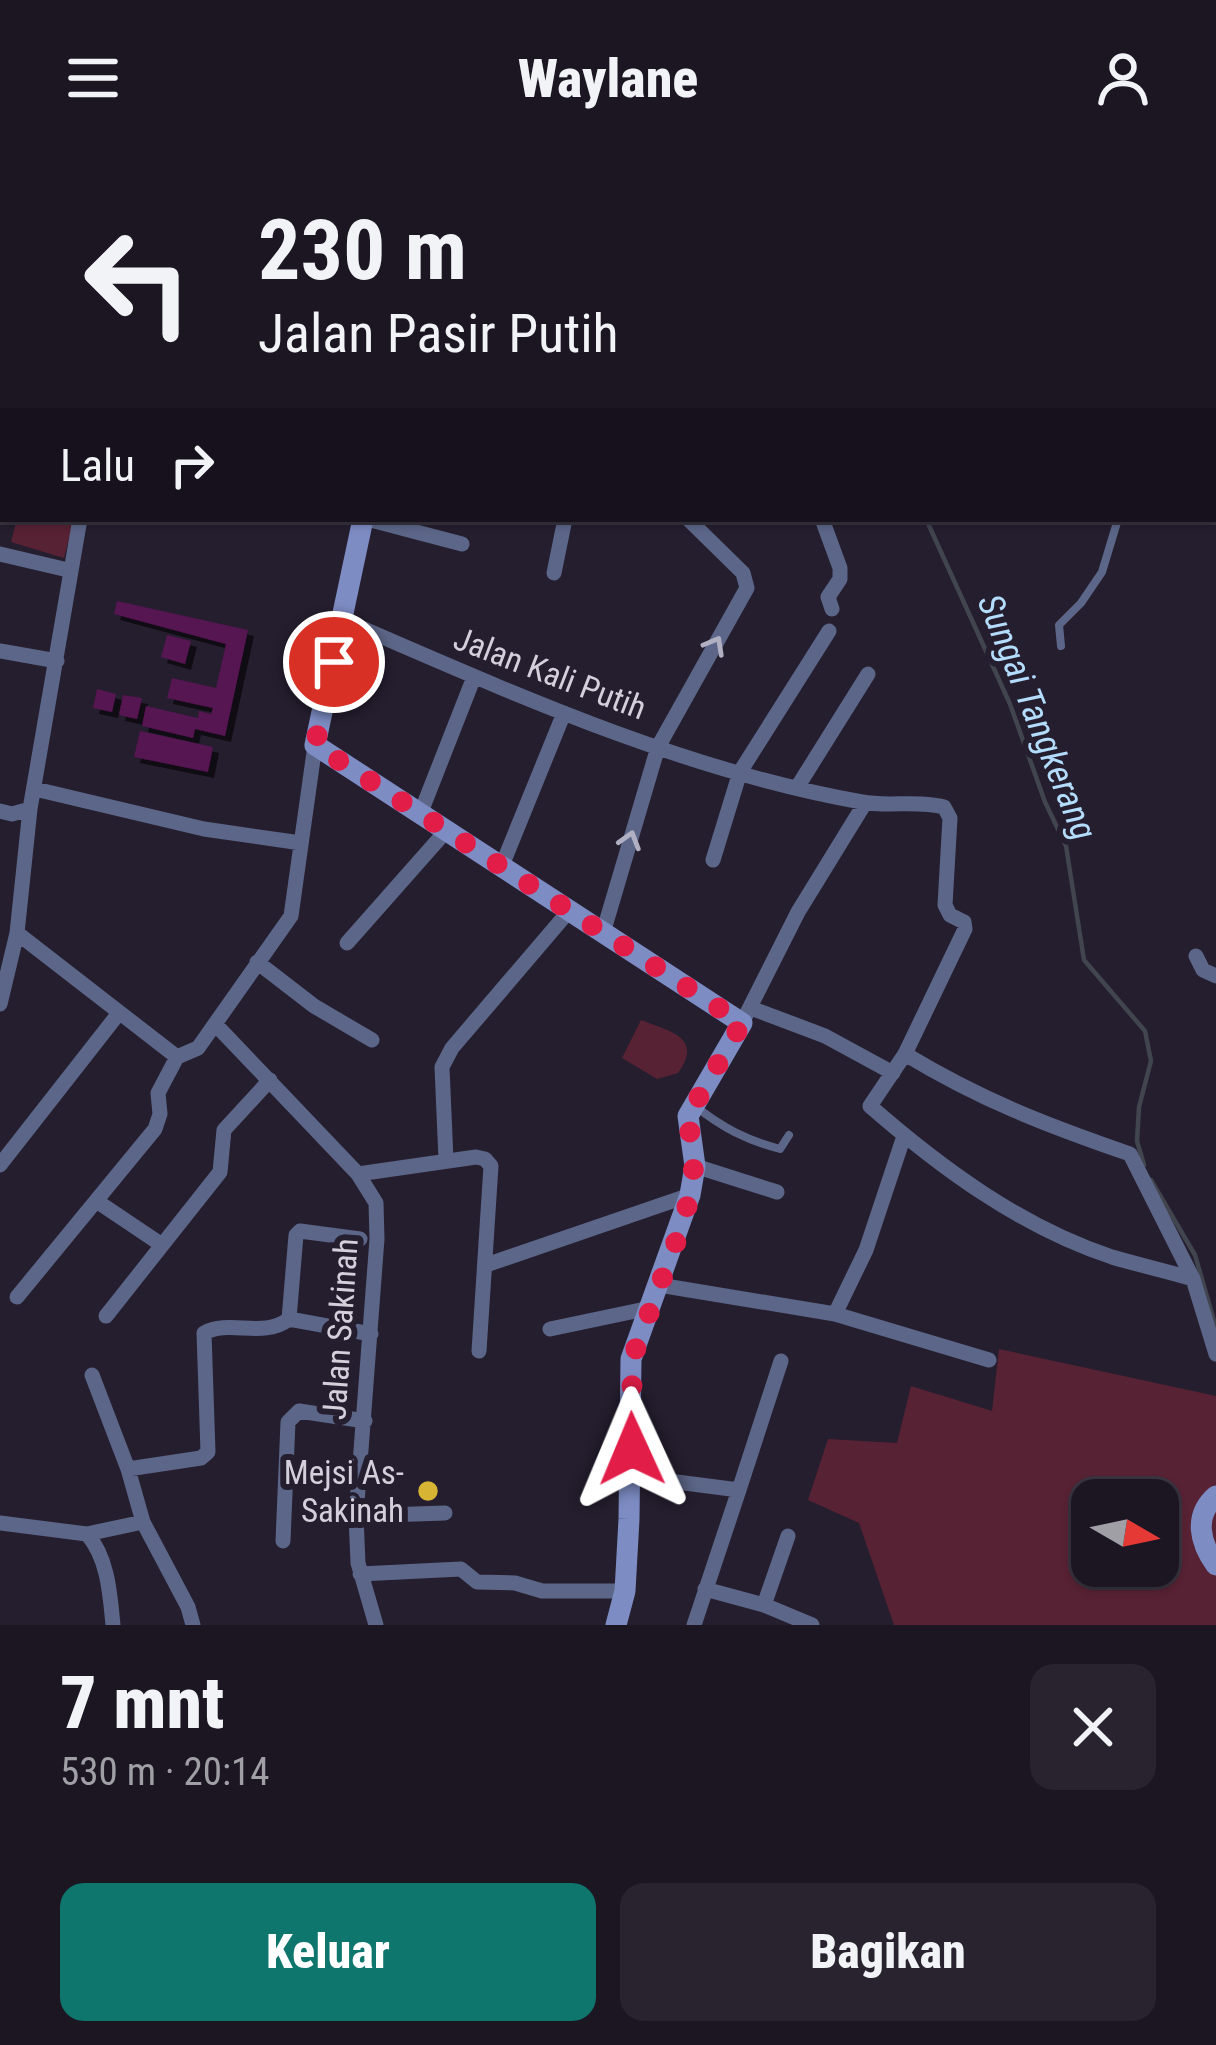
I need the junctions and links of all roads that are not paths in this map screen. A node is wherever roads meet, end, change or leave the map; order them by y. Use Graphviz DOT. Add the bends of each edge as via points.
graph roads {
  1 [pos="79,522"];
  2 [pos="364,522"];
  3 [pos="377,522"];
  4 [pos="565,522"];
  5 [pos="691,522"];
  6 [pos="823,522"];
  7 [pos="1117,522"];
  8 [pos="462,544"];
  9 [pos="0,554"];
  10 [pos="68,570"];
  11 [pos="554,573"];
  12 [pos="832,609"];
  13 [pos="343,620"];
  14 [pos="829,631"];
  15 [pos="1061,646"];
  16 [pos="0,651"];
  17 [pos="57,661"];
  18 [pos="868,674"];
  19 [pos="473,676"];
  20 [pos="564,713"];
  21 [pos="315,745"];
  22 [pos="658,747"];
  23 [pos="740,772"];
  24 [pos="799,786"];
  25 [pos="35,788"];
  26 [pos="865,802"];
  27 [pos="30,809"];
  28 [pos="0,812"];
  29 [pos="421,812"];
  30 [pos="446,831"];
  31 [pos="301,842"];
  32 [pos="713,860"];
  33 [pos="501,868"];
  34 [pos="569,911"];
  35 [pos="17,933"];
  36 [pos="603,933"];
  37 [pos="347,943"];
  38 [pos="1196,956"];
  39 [pos="257,962"];
  40 [pos="1216,976"];
  41 [pos="0,1004"];
  42 [pos="118,1013"];
  43 [pos="746,1016"];
  44 [pos="216,1025"];
  45 [pos="372,1040"];
  46 [pos="905,1054"];
  47 [pos="177,1057"];
  48 [pos="893,1073"];
  49 [pos="270,1080"];
  50 [pos="694,1105"];
  51 [pos="789,1135"];
  52 [pos="904,1136"];
  53 [pos="446,1160"];
  54 [pos="0,1165"];
  55 [pos="694,1166"];
  56 [pos="358,1174"];
  57 [pos="777,1192"];
  58 [pos="690,1195"];
  59 [pos="98,1202"];
  60 [pos="360,1239"];
  61 [pos="161,1245"];
  62 [pos="486,1265"];
  63 [pos="1193,1279"];
  64 [pos="659,1285"];
  65 [pos="16,1297"];
  66 [pos="650,1308"];
  67 [pos="835,1314"];
  68 [pos="106,1316"];
  69 [pos="289,1319"];
  70 [pos="550,1329"];
  71 [pos="371,1334"];
  72 [pos="479,1351"];
  73 [pos="1216,1354"];
  74 [pos="989,1360"];
  75 [pos="781,1361"];
  76 [pos="92,1375"];
  77 [pos="365,1421"];
  78 [pos="128,1469"];
  79 [pos="630,1476"];
  80 [pos="739,1490"];
  81 [pos="1216,1494"];
  82 [pos="445,1513"];
  83 [pos="356,1516"];
  84 [pos="143,1522"];
  85 [pos="0,1523"];
  86 [pos="87,1534"];
  87 [pos="788,1536"];
  88 [pos="284,1541"];
  89 [pos="1216,1565"];
  90 [pos="360,1574"];
  91 [pos="705,1589"];
  92 [pos="625,1591"];
  93 [pos="764,1605"];
  94 [pos="113,1625"];
  95 [pos="193,1625"];
  96 [pos="376,1625"];
  97 [pos="616,1625"];
  98 [pos="694,1625"];
  99 [pos="812,1625"];
  1 -- 10 [label="street"];
  2 -- 13 [label="street"];
  3 -- 8 [label="street"];
  4 -- 11 [label="street"];
  22 -- 5 [label="street, one-way" via="747,588 743,573"];
  6 -- 12 [label="street" via="840,568 828,597"];
  7 -- 15 [label="lane" via="1102,572 1059,626"];
  9 -- 10 [label="street"];
  10 -- 17 [label="street"];
  13 -- 19 [label="street, Jalan Kali Putih"];
  13 -- 21 [label="street"];
  14 -- 23 [label="street"];
  16 -- 17 [label="street"];
  17 -- 25 [label="street"];
  18 -- 24 [label="street"];
  19 -- 20 [label="street, Jalan Kali Putih"];
  19 -- 29 [label="street"];
  20 -- 22 [label="street, Jalan Kali Putih"];
  20 -- 33 [label="street"];
  21 -- 29 [label="street"];
  21 -- 31 [label="street"];
  22 -- 23 [label="street, Jalan Kali Putih"];
  36 -- 22 [label="street, one-way"];
  23 -- 24 [label="street, Jalan Kali Putih"];
  23 -- 32 [label="street"];
  24 -- 26 [label="street, Jalan Kali Putih"];
  25 -- 27 [label="street"];
  25 -- 31 [label="street" via="204,829"];
  26 -- 43 [label="street"];
  26 -- 46 [label="street, Jalan Kali Putih" via="938,805 950,818 944,905 964,928"];
  27 -- 28 [label="street"];
  27 -- 35 [label="street"];
  29 -- 30 [label="street"];
  30 -- 33 [label="street"];
  30 -- 37 [label="street"];
  31 -- 39 [label="street" via="291,916"];
  33 -- 34 [label="street"];
  34 -- 36 [label="street"];
  34 -- 53 [label="street" via="442,1066"];
  35 -- 41 [label="street"];
  35 -- 42 [label="street"];
  36 -- 43 [label="street"];
  38 -- 40 [label="street"];
  39 -- 44 [label="street"];
  39 -- 45 [label="street"];
  42 -- 47 [label="street"];
  42 -- 54 [label="street"];
  43 -- 48 [label="street" via="825,1036"];
  43 -- 50 [label="street"];
  44 -- 47 [label="street" via="198,1048"];
  44 -- 49 [label="street, Jalan Sakinah"];
  46 -- 48 [label="street"];
  46 -- 63 [label="street" via="1025,1118 1130,1154"];
  47 -- 59 [label="street" via="158,1094 155,1129"];
  48 -- 52 [label="street" via="870,1106"];
  49 -- 56 [label="street, Jalan Sakinah"];
  49 -- 61 [label="street" via="224,1130 220,1172"];
  50 -- 51 [label="lane" via="735,1136 780,1149"];
  50 -- 55 [label="street" via="687,1127"];
  52 -- 63 [label="street" via="977,1191 1052,1231"];
  52 -- 67 [label="street"];
  53 -- 56 [label="street"];
  53 -- 62 [label="street" via="476,1157 491,1166"];
  55 -- 57 [label="street"];
  55 -- 58 [label="street"];
  56 -- 71 [label="street, Jalan Sakinah" via="376,1203"];
  58 -- 62 [label="street"];
  58 -- 64 [label="street"];
  59 -- 61 [label="street"];
  59 -- 65 [label="street"];
  60 -- 69 [label="street" via="296,1235"];
  61 -- 68 [label="street"];
  62 -- 72 [label="street"];
  63 -- 73 [label="street"];
  64 -- 66 [label="street"];
  64 -- 67 [label="street"];
  66 -- 70 [label="street"];
  66 -- 79 [label="street" via="632,1359"];
  67 -- 74 [label="street"];
  69 -- 71 [label="street"];
  69 -- 78 [label="street" via="204,1333 208,1452"];
  71 -- 77 [label="street, Jalan Sakinah"];
  75 -- 80 [label="street"];
  76 -- 78 [label="street"];
  77 -- 83 [label="street, Jalan Sakinah"];
  77 -- 88 [label="street" via="299,1411 288,1422"];
  78 -- 84 [label="street"];
  79 -- 80 [label="street"];
  79 -- 92 [label="street"];
  80 -- 91 [label="street"];
  81 -- 89 [label="street" via="1201,1536"];
  82 -- 83 [label="street"];
  83 -- 90 [label="street, Jalan Sakinah"];
  84 -- 86 [label="street"];
  84 -- 95 [label="street"];
  85 -- 86 [label="street"];
  86 -- 94 [label="street" via="104,1563"];
  87 -- 93 [label="street"];
  90 -- 92 [label="street" via="461,1569 477,1582 542,1591"];
  90 -- 96 [label="street, Jalan Sakinah"];
  91 -- 93 [label="street"];
  91 -- 98 [label="street"];
  92 -- 97 [label="street"];
  93 -- 99 [label="street"];
}
